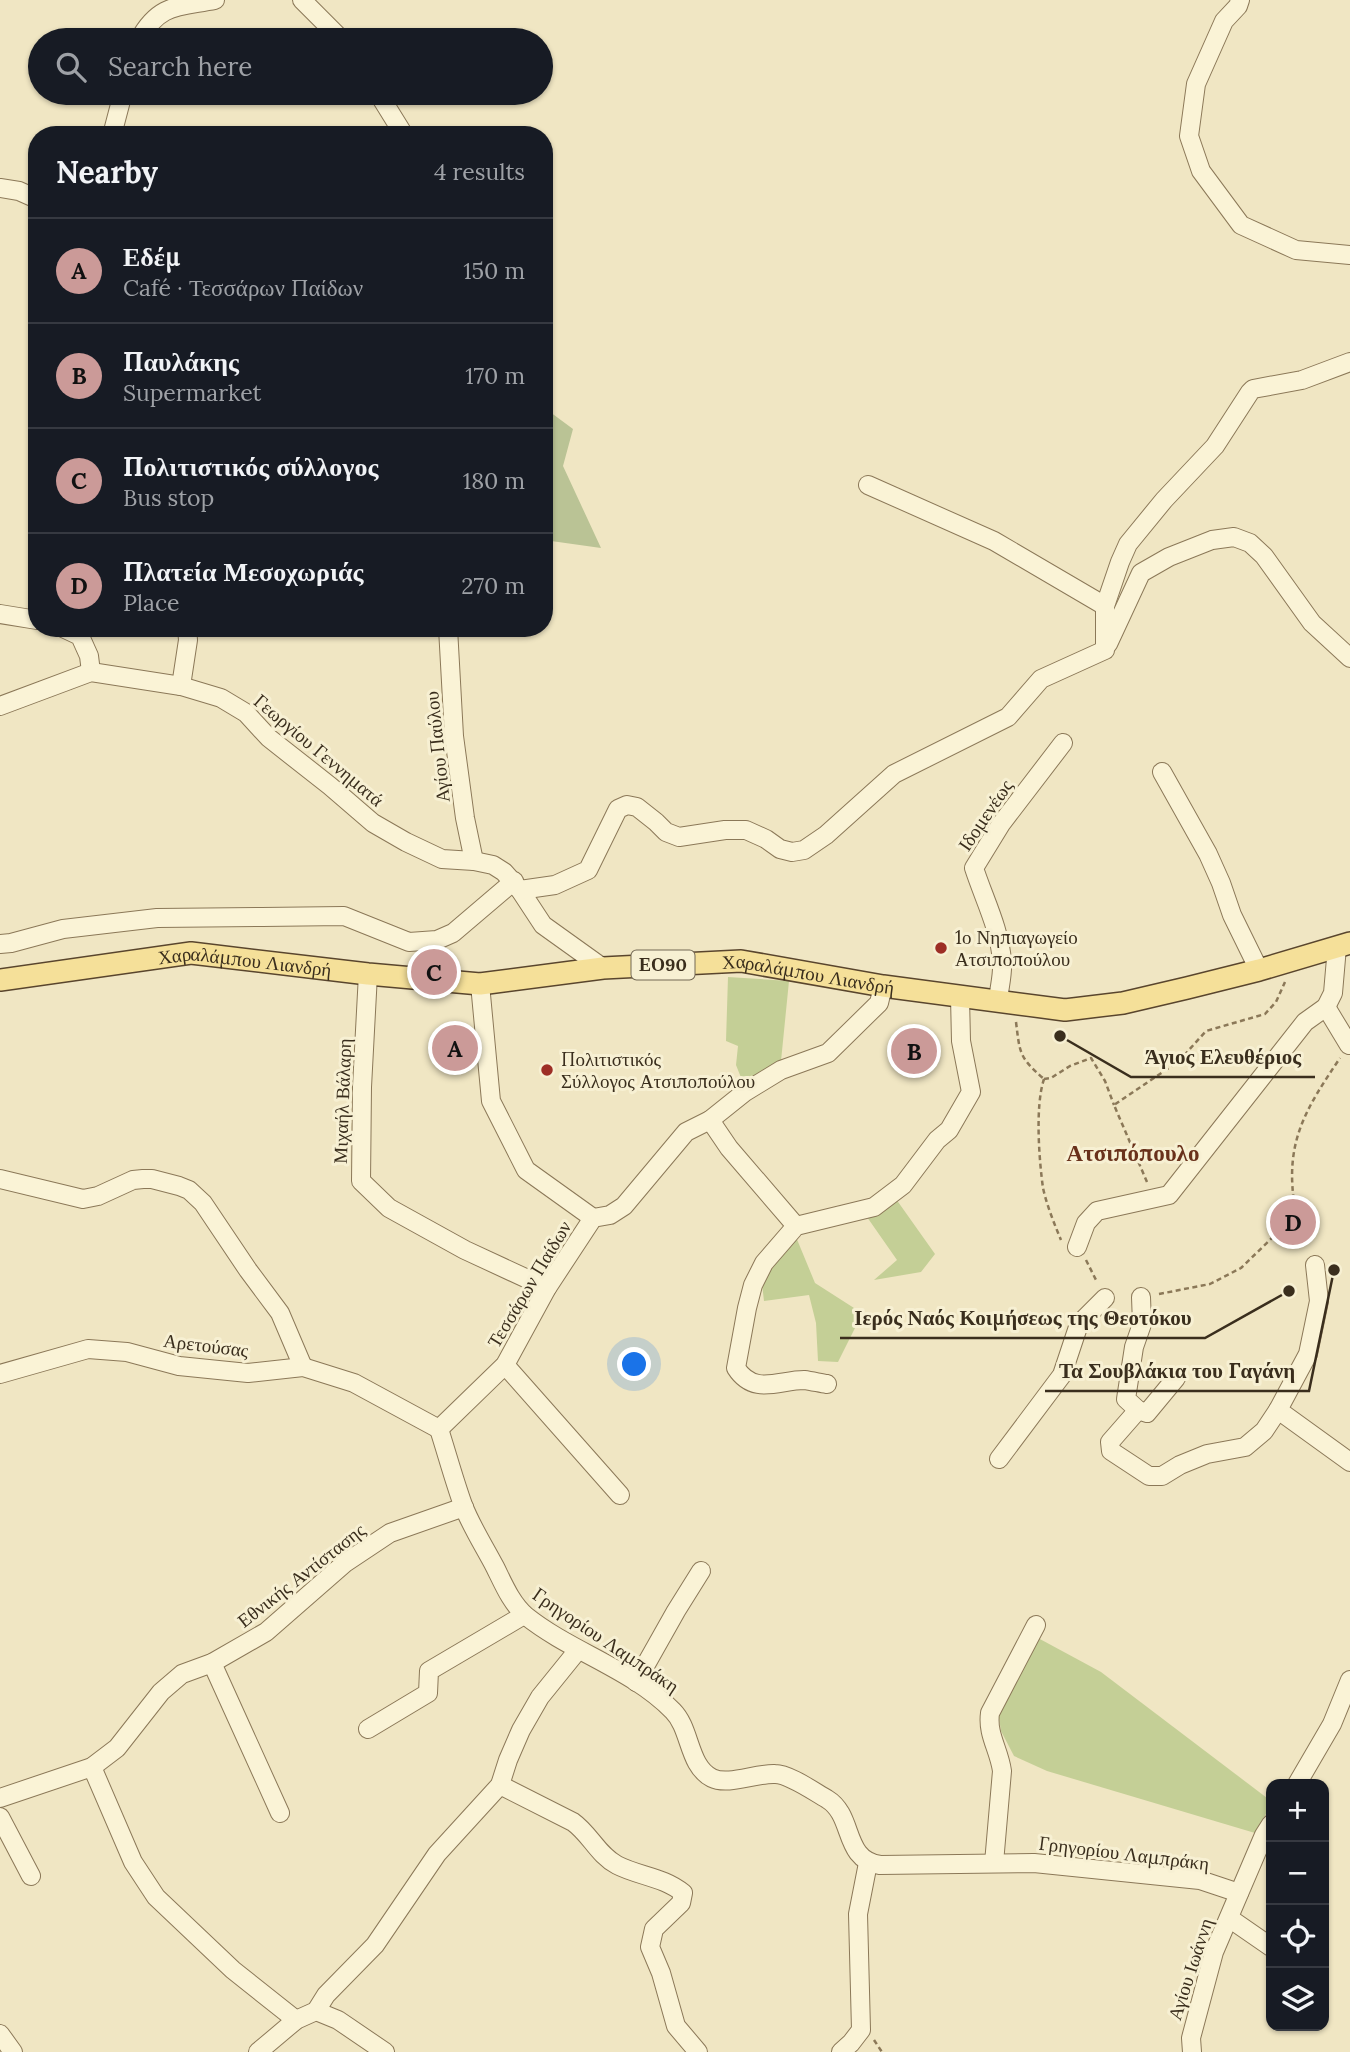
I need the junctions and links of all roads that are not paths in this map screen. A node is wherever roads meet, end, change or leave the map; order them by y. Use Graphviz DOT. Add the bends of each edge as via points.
graph roads {
  1 [pos="215,0"];
  2 [pos="302,0"];
  3 [pos="1240,0"];
  4 [pos="146,28"];
  5 [pos="330,28"];
  6 [pos="120,105"];
  7 [pos="385,105"];
  8 [pos="114,126"];
  9 [pos="398,126"];
  10 [pos="0,188"];
  11 [pos="28,195"];
  12 [pos="1350,255"];
  13 [pos="1350,362"];
  14 [pos="867,485"];
  15 [pos="1105,606"];
  16 [pos="0,614"];
  17 [pos="28,619"];
  18 [pos="80,637"];
  19 [pos="188,637"];
  20 [pos="448,637"];
  21 [pos="1105,650"];
  22 [pos="1350,658"];
  23 [pos="91,672"];
  24 [pos="181,686"];
  25 [pos="0,706"];
  26 [pos="1063,743"];
  27 [pos="1162,772"];
  28 [pos="474,861"];
  29 [pos="517,885"];
  30 [pos="0,944"];
  31 [pos="1335,948"];
  32 [pos="603,968"];
  33 [pos="1259,970"];
  34 [pos="368,974"];
  35 [pos="0,980"];
  36 [pos="481,984"];
  37 [pos="883,986"];
  38 [pos="960,998"];
  39 [pos="1007,1002"];
  40 [pos="1326,1007"];
  41 [pos="1349,1045"];
  42 [pos="710,1120"];
  43 [pos="0,1179"];
  44 [pos="593,1218"];
  45 [pos="796,1226"];
  46 [pos="1077,1247"];
  47 [pos="1314,1265"];
  48 [pos="547,1288"];
  49 [pos="1140,1297"];
  50 [pos="1105,1298"];
  51 [pos="505,1365"];
  52 [pos="303,1367"];
  53 [pos="0,1374"];
  54 [pos="1176,1378"];
  55 [pos="827,1384"];
  56 [pos="1138,1410"];
  57 [pos="1278,1410"];
  58 [pos="439,1429"];
  59 [pos="999,1459"];
  60 [pos="1350,1462"];
  61 [pos="620,1496"];
  62 [pos="464,1507"];
  63 [pos="701,1571"];
  64 [pos="524,1615"];
  65 [pos="1036,1625"];
  66 [pos="578,1650"];
  67 [pos="212,1663"];
  68 [pos="1350,1680"];
  69 [pos="636,1682"];
  70 [pos="368,1729"];
  71 [pos="92,1767"];
  72 [pos="1300,1779"];
  73 [pos="500,1785"];
  74 [pos="0,1798"];
  75 [pos="280,1813"];
  76 [pos="0,1817"];
  77 [pos="1266,1832"];
  78 [pos="868,1863"];
  79 [pos="993,1863"];
  80 [pos="32,1876"];
  81 [pos="1239,1893"];
  82 [pos="1229,1918"];
  83 [pos="1266,1944"];
  84 [pos="316,2011"];
  85 [pos="296,2020"];
  86 [pos="0,2034"];
  87 [pos="13,2052"];
  88 [pos="258,2052"];
  89 [pos="385,2052"];
  90 [pos="698,2052"];
  91 [pos="841,2052"];
  92 [pos="1192,2052"];
  1 -- 4 [label="street" via="161,13"];
  2 -- 5 [label="street"];
  3 -- 12 [label="street" via="1224,21 1196,84 1189,136 1201,171 1241,225 1296,250"];
  6 -- 8 [label="street"];
  7 -- 9 [label="street"];
  10 -- 11 [label="street"];
  13 -- 15 [label="street" via="1302,380 1253,389 1215,446 1128,544"];
  14 -- 15 [label="street" via="994,541"];
  15 -- 21 [label="street"];
  16 -- 17 [label="street"];
  18 -- 23 [label="street"];
  19 -- 24 [label="street"];
  20 -- 28 [label="street, Αγίου Παύλου" via="454,736"];
  21 -- 22 [label="street" via="1141,573 1169,556 1234,537 1265,556 1312,623"];
  21 -- 29 [label="street" via="1041,678 1008,717 894,774 804,850 780,849 746,830 679,836 627,805 618,809 588,870 555,885"];
  23 -- 24 [label="street, Γεωργίου Γεννηματά"];
  23 -- 25 [label="street, Γεωργίου Γεννηματά"];
  24 -- 28 [label="street, Γεωργίου Γεννηματά" via="220,698 246,713 269,738 373,823 442,859"];
  26 -- 39 [label="street, Ιδομενέως" via="1001,824 975,868 992,914"];
  27 -- 33 [label="street" via="1208,854"];
  28 -- 29 [label="street, Γεωργίου Γεννηματά" via="494,865"];
  29 -- 30 [label="street" via="438,940 409,942 344,916 303,916 157,918 63,929"];
  29 -- 32 [label="street" via="543,925"];
  31 -- 33 [label="main road, Χαραλάμπου Λιανδρή / ΕΟ90"];
  31 -- 40 [label="street" via="1333,993"];
  32 -- 36 [label="main road, Χαραλάμπου Λιανδρή / ΕΟ90"];
  32 -- 37 [label="main road, Χαραλάμπου Λιανδρή / ΕΟ90" via="741,961"];
  33 -- 39 [label="main road, Χαραλάμπου Λιανδρή / ΕΟ90" via="1123,1003 1065,1010"];
  34 -- 35 [label="main road, Χαραλάμπου Λιανδρή / ΕΟ90" via="191,953"];
  34 -- 36 [label="main road, Χαραλάμπου Λιανδρή / ΕΟ90"];
  34 -- 48 [label="street, Μιχαήλ Βάλαρη" via="360,1181 389,1208"];
  36 -- 44 [label="street, Τεσσάρων Παίδων" via="491,1101 526,1170"];
  37 -- 38 [label="main road, Χαραλάμπου Λιανδρή / ΕΟ90"];
  37 -- 42 [label="street, Τεσσάρων Παίδων" via="879,1003 828,1053 781,1070"];
  38 -- 39 [label="main road, Χαραλάμπου Λιανδρή / ΕΟ90"];
  38 -- 45 [label="street" via="961,1041 971,1092 948,1130 903,1185 874,1208"];
  40 -- 41 [label="street"];
  40 -- 46 [label="street" via="1306,1022 1168,1195 1097,1211 1086,1223"];
  42 -- 44 [label="street, Τεσσάρων Παίδων" via="686,1132 624,1206"];
  42 -- 45 [label="street"];
  43 -- 52 [label="street" via="83,1199 143,1178 188,1190 203,1203 280,1313"];
  44 -- 48 [label="street, Τεσσάρων Παίδων"];
  45 -- 55 [label="street" via="764,1263 753,1285 736,1368 751,1383 803,1380"];
  47 -- 57 [label="street" via="1319,1301 1308,1354"];
  48 -- 51 [label="street, Τεσσάρων Παίδων"];
  49 -- 56 [label="street" via="1142,1324 1126,1399"];
  50 -- 59 [label="street" via="1079,1324 1062,1375"];
  51 -- 58 [label="street, Τεσσάρων Παίδων"];
  51 -- 61 [label="street"];
  52 -- 53 [label="street, Αρετούσας" via="248,1373 88,1349"];
  52 -- 58 [label="street, Αρετούσας" via="354,1383"];
  54 -- 56 [label="street" via="1147,1413"];
  56 -- 57 [label="street" via="1111,1442 1111,1451 1149,1476 1162,1476 1207,1454 1245,1447 1264,1431"];
  57 -- 60 [label="street"];
  58 -- 62 [label="street, Γρηγορίου Λαμπράκη"];
  62 -- 64 [label="street, Γρηγορίου Λαμπράκη"];
  62 -- 67 [label="street, Εθνικής Αντίστασης" via="390,1533 345,1563 266,1632"];
  63 -- 69 [label="street"];
  64 -- 66 [label="street, Γρηγορίου Λαμπράκη"];
  64 -- 70 [label="street" via="429,1671 428,1693"];
  65 -- 79 [label="street" via="990,1713 988,1727 1002,1771"];
  66 -- 69 [label="street, Γρηγορίου Λαμπράκη"];
  66 -- 73 [label="street" via="540,1697 521,1730"];
  67 -- 71 [label="street, Εθνικής Αντίστασης" via="182,1674 161,1692 117,1748"];
  67 -- 75 [label="street"];
  68 -- 72 [label="street" via="1332,1724"];
  69 -- 78 [label="street, Γρηγορίου Λαμπράκη" via="681,1721 705,1774 726,1781 783,1775 835,1805 858,1855"];
  71 -- 74 [label="street, Εθνικής Αντίστασης"];
  71 -- 85 [label="street" via="133,1862 156,1897 233,1970"];
  73 -- 84 [label="street" via="437,1854 374,1945"];
  73 -- 90 [label="street" via="573,1822 617,1865 682,1893 681,1903 654,1929 650,1947 676,2026"];
  76 -- 80 [label="street"];
  77 -- 81 [label="street, Αγίου Ιωάννη"];
  78 -- 79 [label="street, Γρηγορίου Λαμπράκη"];
  78 -- 91 [label="street" via="858,1914 862,2030"];
  79 -- 81 [label="street, Γρηγορίου Λαμπράκη" via="1200,1880"];
  81 -- 82 [label="street, Αγίου Ιωάννη"];
  82 -- 83 [label="street"];
  82 -- 92 [label="street, Αγίου Ιωάννη" via="1207,1976 1191,2038"];
  84 -- 85 [label="street"];
  84 -- 89 [label="street" via="338,2020"];
  85 -- 88 [label="street"];
  86 -- 87 [label="street"];
}
